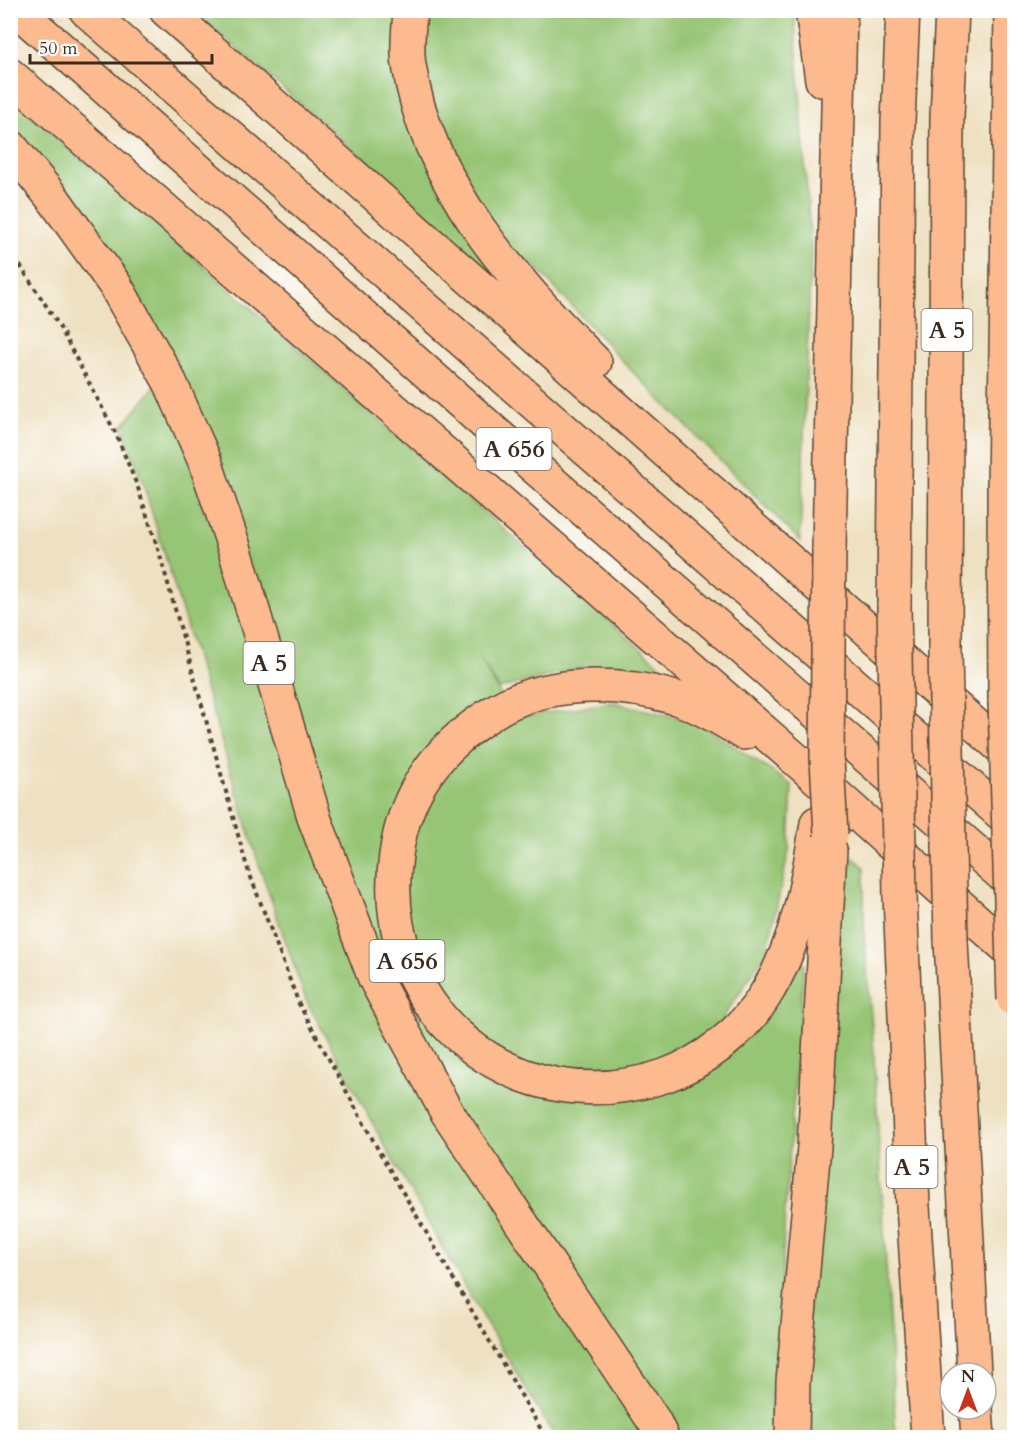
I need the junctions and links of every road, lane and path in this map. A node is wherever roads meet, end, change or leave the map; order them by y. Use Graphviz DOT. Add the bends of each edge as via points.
graph roads {
  1 [pos="17,10"];
  2 [pos="86,10"];
  3 [pos="165,10"];
  4 [pos="410,10"];
  5 [pos="812,10"];
  6 [pos="840,10"];
  7 [pos="903,10"];
  8 [pos="952,10"];
  9 [pos="1011,10"];
  10 [pos="10,75"];
  11 [pos="10,146"];
  12 [pos="835,210"];
  13 [pos="10,250"];
  14 [pos="671,456"];
  15 [pos="1013,762"];
  16 [pos="818,765"];
  17 [pos="1014,825"];
  18 [pos="824,829"];
  19 [pos="1014,885"];
  20 [pos="1014,954"];
  21 [pos="1014,1000"];
  22 [pos="1014,1017"];
  23 [pos="973,1361"];
  24 [pos="977,1421"];
  25 [pos="10,1426"];
  26 [pos="30,1437"];
  27 [pos="546,1437"];
  28 [pos="662,1437"];
  29 [pos="792,1437"];
  30 [pos="928,1437"];
  31 [pos="978,1437"];
  1 -- 19 [label="highway, A 656"];
  2 -- 17 [label="highway, A 656"];
  3 -- 14 [label="highway"];
  4 -- 14 [label="highway" via="408,63 423,120 441,166 487,242 556,322 649,417"];
  5 -- 12 [label="highway"];
  6 -- 12 [label="highway"];
  7 -- 30 [label="highway, A 5, bridge" via="898,122 894,606 900,896 913,1206"];
  8 -- 23 [label="highway, A 5, bridge" via="947,117 945,651 951,941"];
  9 -- 15 [label="highway, A 5, bridge" via="1004,486 1005,702"];
  10 -- 16 [label="highway"];
  11 -- 28 [label="highway, A 5" via="115,285 170,382 202,454 235,550 315,820 375,980 445,1109"];
  12 -- 16 [label="highway, bridge" via="829,550"];
  13 -- 27 [label="path" via="58,324 116,434 138,488 247,867 299,1004 380,1154"];
  14 -- 15 [label="highway"];
  15 -- 21 [label="highway, bridge"];
  16 -- 18 [label="highway, A 656, bridge"];
  16 -- 18 [label="highway, A 656" via="678,699 633,688 595,686 528,696 499,708 467,729 422,780 398,844 394,901 399,935 415,980 430,1005 449,1028 501,1067 540,1082 572,1087 602,1089 640,1084 682,1069 711,1052 741,1027 764,998 785,957"];
  16 -- 20 [label="highway"];
  18 -- 29 [label="highway" via="814,1147 793,1382"];
  21 -- 22 [label="highway"];
  24 -- 31 [label="highway"];
  25 -- 26 [label="path"];
}
